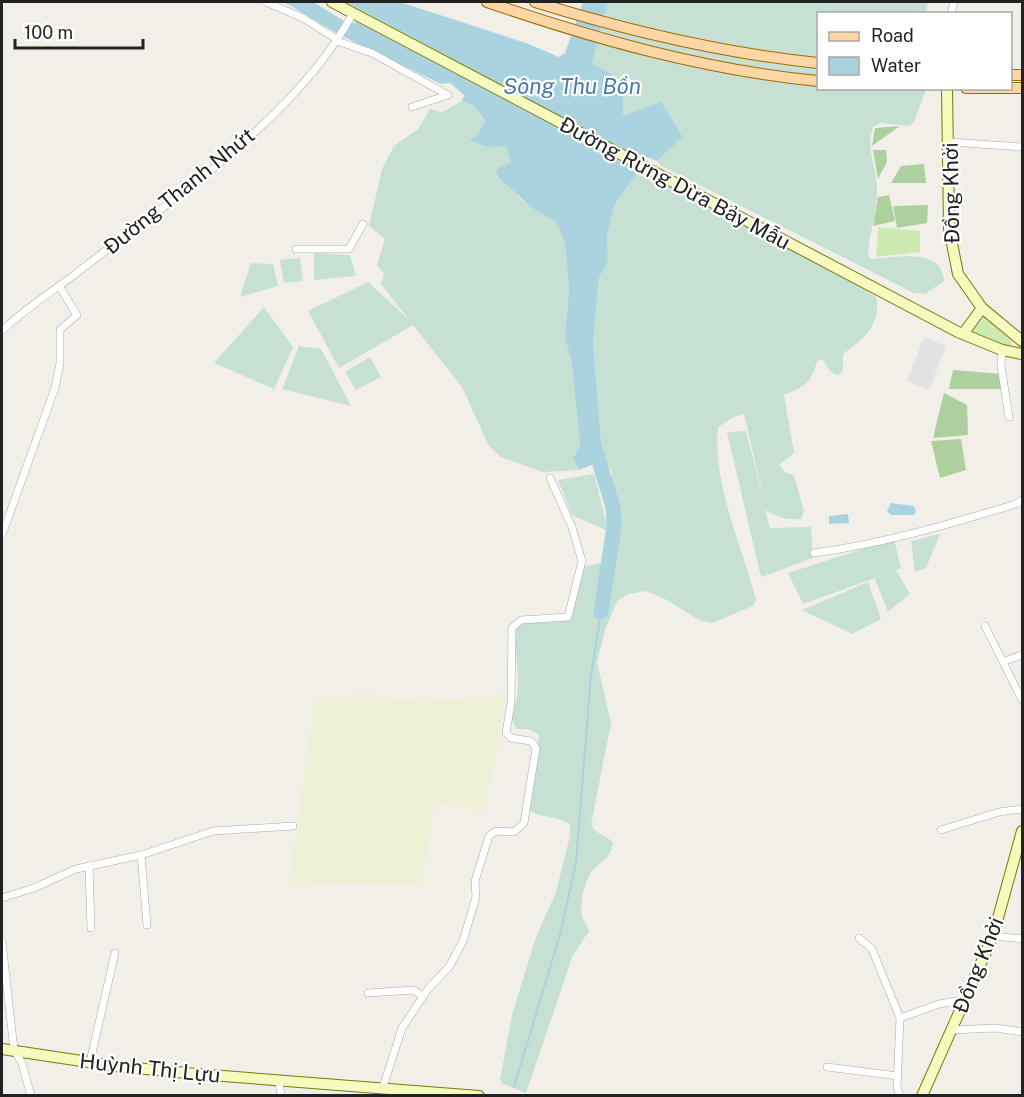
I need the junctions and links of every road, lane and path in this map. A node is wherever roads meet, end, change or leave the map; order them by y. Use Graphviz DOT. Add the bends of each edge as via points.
graph roads {
  1 [pos="266,2"];
  2 [pos="332,2"];
  3 [pos="487,2"];
  4 [pos="535,2"];
  5 [pos="352,15"];
  6 [pos="339,39"];
  7 [pos="817,63"];
  8 [pos="817,81"];
  9 [pos="947,90"];
  10 [pos="412,107"];
  11 [pos="950,142"];
  12 [pos="1023,147"];
  13 [pos="363,224"];
  14 [pos="296,249"];
  15 [pos="59,286"];
  16 [pos="982,308"];
  17 [pos="2,331"];
  18 [pos="963,334"];
  19 [pos="1023,341"];
  20 [pos="1002,350"];
  21 [pos="1023,354"];
  22 [pos="1009,417"];
  23 [pos="550,478"];
  24 [pos="1023,500"];
  25 [pos="2,535"];
  26 [pos="814,552"];
  27 [pos="985,626"];
  28 [pos="1023,655"];
  29 [pos="1004,661"];
  30 [pos="1023,700"];
  31 [pos="1023,809"];
  32 [pos="293,826"];
  33 [pos="941,830"];
  34 [pos="1022,835"];
  35 [pos="141,855"];
  36 [pos="89,866"];
  37 [pos="2,898"];
  38 [pos="147,925"];
  39 [pos="91,928"];
  40 [pos="993,936"];
  41 [pos="859,938"];
  42 [pos="1023,939"];
  43 [pos="2,942"];
  44 [pos="115,953"];
  45 [pos="368,993"];
  46 [pos="423,997"];
  47 [pos="963,1000"];
  48 [pos="900,1018"];
  49 [pos="951,1030"];
  50 [pos="1023,1032"];
  51 [pos="2,1049"];
  52 [pos="14,1050"];
  53 [pos="90,1062"];
  54 [pos="827,1067"];
  55 [pos="898,1076"];
  56 [pos="279,1081"];
  57 [pos="383,1087"];
  58 [pos="31,1095"];
  59 [pos="281,1095"];
  60 [pos="479,1095"];
  61 [pos="900,1095"];
  62 [pos="922,1095"];
  1 -- 6 [label="street"];
  2 -- 5 [label="street, Đường Rừng Dừa Bảy Mẫu"];
  3 -- 8 [label="main road" via="562,28 694,62"];
  4 -- 7 [label="main road" via="701,47"];
  5 -- 6 [label="street, Đường Thanh Nhứt"];
  5 -- 18 [label="street, Đường Rừng Dừa Bảy Mẫu"];
  6 -- 10 [label="street" via="448,95"];
  6 -- 15 [label="street, Đường Thanh Nhứt" via="279,108 227,156"];
  9 -- 11 [label="street, Đồng Khởi"];
  11 -- 12 [label="street"];
  11 -- 16 [label="street, Đồng Khởi" via="952,252 958,274"];
  13 -- 14 [label="street" via="349,249"];
  15 -- 17 [label="street, Đường Thanh Nhứt"];
  15 -- 25 [label="street" via="77,315 60,330 57,378"];
  16 -- 18 [label="street"];
  16 -- 19 [label="street, Đồng Khởi"];
  18 -- 20 [label="street, Đường Rừng Dừa Bảy Mẫu"];
  20 -- 21 [label="street, Đường Rừng Dừa Bảy Mẫu"];
  20 -- 22 [label="street"];
  23 -- 46 [label="street" via="572,527 582,563 568,617 521,620 512,627 511,703 506,734 531,741 536,748 524,823 514,832 496,831 489,836 463,942 449,967"];
  24 -- 26 [label="street" via="867,545"];
  27 -- 29 [label="street"];
  28 -- 29 [label="street"];
  29 -- 30 [label="street"];
  31 -- 33 [label="street" via="999,812"];
  32 -- 35 [label="street" via="213,831"];
  34 -- 40 [label="street, Đồng Khởi"];
  35 -- 36 [label="street"];
  35 -- 38 [label="street"];
  36 -- 37 [label="street"];
  36 -- 39 [label="street"];
  40 -- 42 [label="street"];
  40 -- 47 [label="street, Đồng Khởi"];
  41 -- 48 [label="street" via="872,950"];
  43 -- 52 [label="street"];
  44 -- 53 [label="street"];
  45 -- 46 [label="street" via="414,990"];
  46 -- 57 [label="street" via="397,1037"];
  47 -- 48 [label="street"];
  47 -- 49 [label="street, Đồng Khởi"];
  48 -- 55 [label="street"];
  49 -- 50 [label="street" via="996,1028"];
  49 -- 62 [label="street, Đồng Khởi"];
  51 -- 52 [label="street, Huỳnh Thị Lựu"];
  52 -- 53 [label="street, Huỳnh Thị Lựu"];
  52 -- 58 [label="street"];
  53 -- 56 [label="street, Huỳnh Thị Lựu"];
  54 -- 55 [label="street"];
  55 -- 61 [label="street"];
  56 -- 57 [label="street, Huỳnh Thị Lựu"];
  56 -- 59 [label="street"];
  57 -- 60 [label="street, Huỳnh Thị Lựu"];
}
